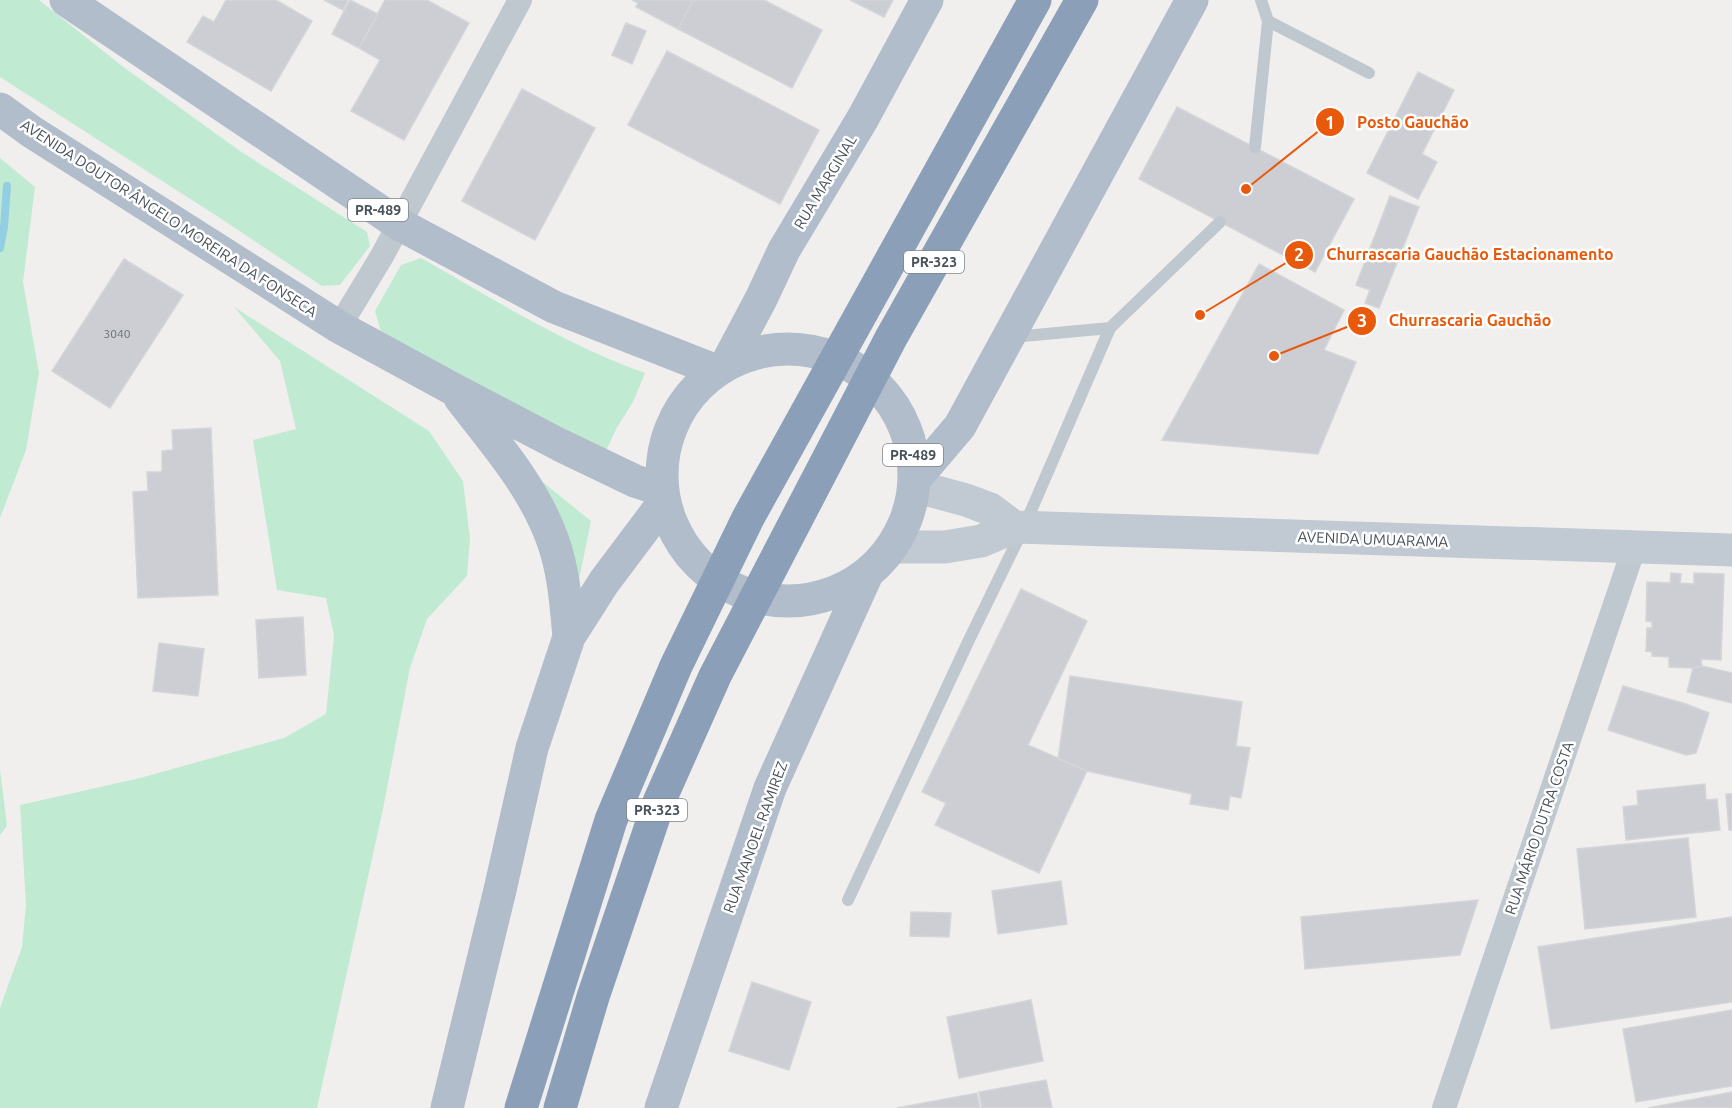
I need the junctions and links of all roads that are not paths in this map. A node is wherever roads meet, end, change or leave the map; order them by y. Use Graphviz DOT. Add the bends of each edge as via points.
graph roads {
  1 [pos="66,0"];
  2 [pos="519,0"];
  3 [pos="927,0"];
  4 [pos="1035,0"];
  5 [pos="1082,0"];
  6 [pos="1192,0"];
  7 [pos="1261,0"];
  8 [pos="1268,21"];
  9 [pos="1369,73"];
  10 [pos="3,118"];
  11 [pos="1255,147"];
  12 [pos="1220,222"];
  13 [pos="399,224"];
  14 [pos="339,327"];
  15 [pos="1110,327"];
  16 [pos="1009,338"];
  17 [pos="721,368"];
  18 [pos="453,389"];
  19 [pos="915,482"];
  20 [pos="663,496"];
  21 [pos="1019,527"];
  22 [pos="892,547"];
  23 [pos="1634,548"];
  24 [pos="1732,550"];
  25 [pos="867,574"];
  26 [pos="569,637"];
  27 [pos="848,900"];
  28 [pos="447,1108"];
  29 [pos="521,1108"];
  30 [pos="560,1108"];
  31 [pos="661,1108"];
  32 [pos="1444,1108"];
  1 -- 13 [label="main road, PR-489"];
  2 -- 13 [label="street"];
  3 -- 17 [label="main road, RUA MARGINAL"];
  4 -- 29 [label="highway, PR-323" via="748,518 676,666 611,820"];
  5 -- 30 [label="highway, PR-323" via="891,338 715,676 659,802"];
  6 -- 16 [label="main road"];
  7 -- 8 [label="lane"];
  8 -- 9 [label="lane"];
  8 -- 11 [label="lane"];
  10 -- 14 [label="main road, AVENIDA DOUTOR ÂNGELO MOREIRA DA FONSECA" via="32,132"];
  12 -- 15 [label="lane"];
  13 -- 14 [label="street"];
  13 -- 17 [label="main road, PR-489" via="554,307"];
  14 -- 18 [label="main road, AVENIDA DOUTOR ÂNGELO MOREIRA DA FONSECA"];
  15 -- 16 [label="lane"];
  15 -- 21 [label="lane"];
  16 -- 19 [label="main road" via="960,426"];
  17 -- 19 [label="main road, PR-489" via="748,355 778,349 810,350 854,367 883,391 899,413 910,439"];
  17 -- 20 [label="main road, PR-489" via="691,393 673,422 663,455"];
  18 -- 20 [label="main road, AVENIDA DOUTOR ÂNGELO MOREIRA DA FONSECA"];
  18 -- 26 [label="main road" via="501,451 543,518 561,570"];
  19 -- 21 [label="street" via="990,509"];
  19 -- 22 [label="main road, PR-489" via="911,506"];
  20 -- 25 [label="main road, PR-489" via="671,525 683,546 698,564 731,588 778,603 807,600 842,589"];
  20 -- 26 [label="main road"];
  21 -- 22 [label="street, AVENIDA UMUARAMA" via="981,541 945,547"];
  21 -- 23 [label="street, AVENIDA UMUARAMA"];
  21 -- 27 [label="lane"];
  22 -- 25 [label="main road, PR-489"];
  23 -- 24 [label="street, AVENIDA UMUARAMA"];
  23 -- 32 [label="street, RUA MÁRIO DUTRA COSTA"];
  25 -- 31 [label="main road, RUA MANOEL RAMIREZ" via="770,788"];
  26 -- 28 [label="main road" via="532,748"];
}
